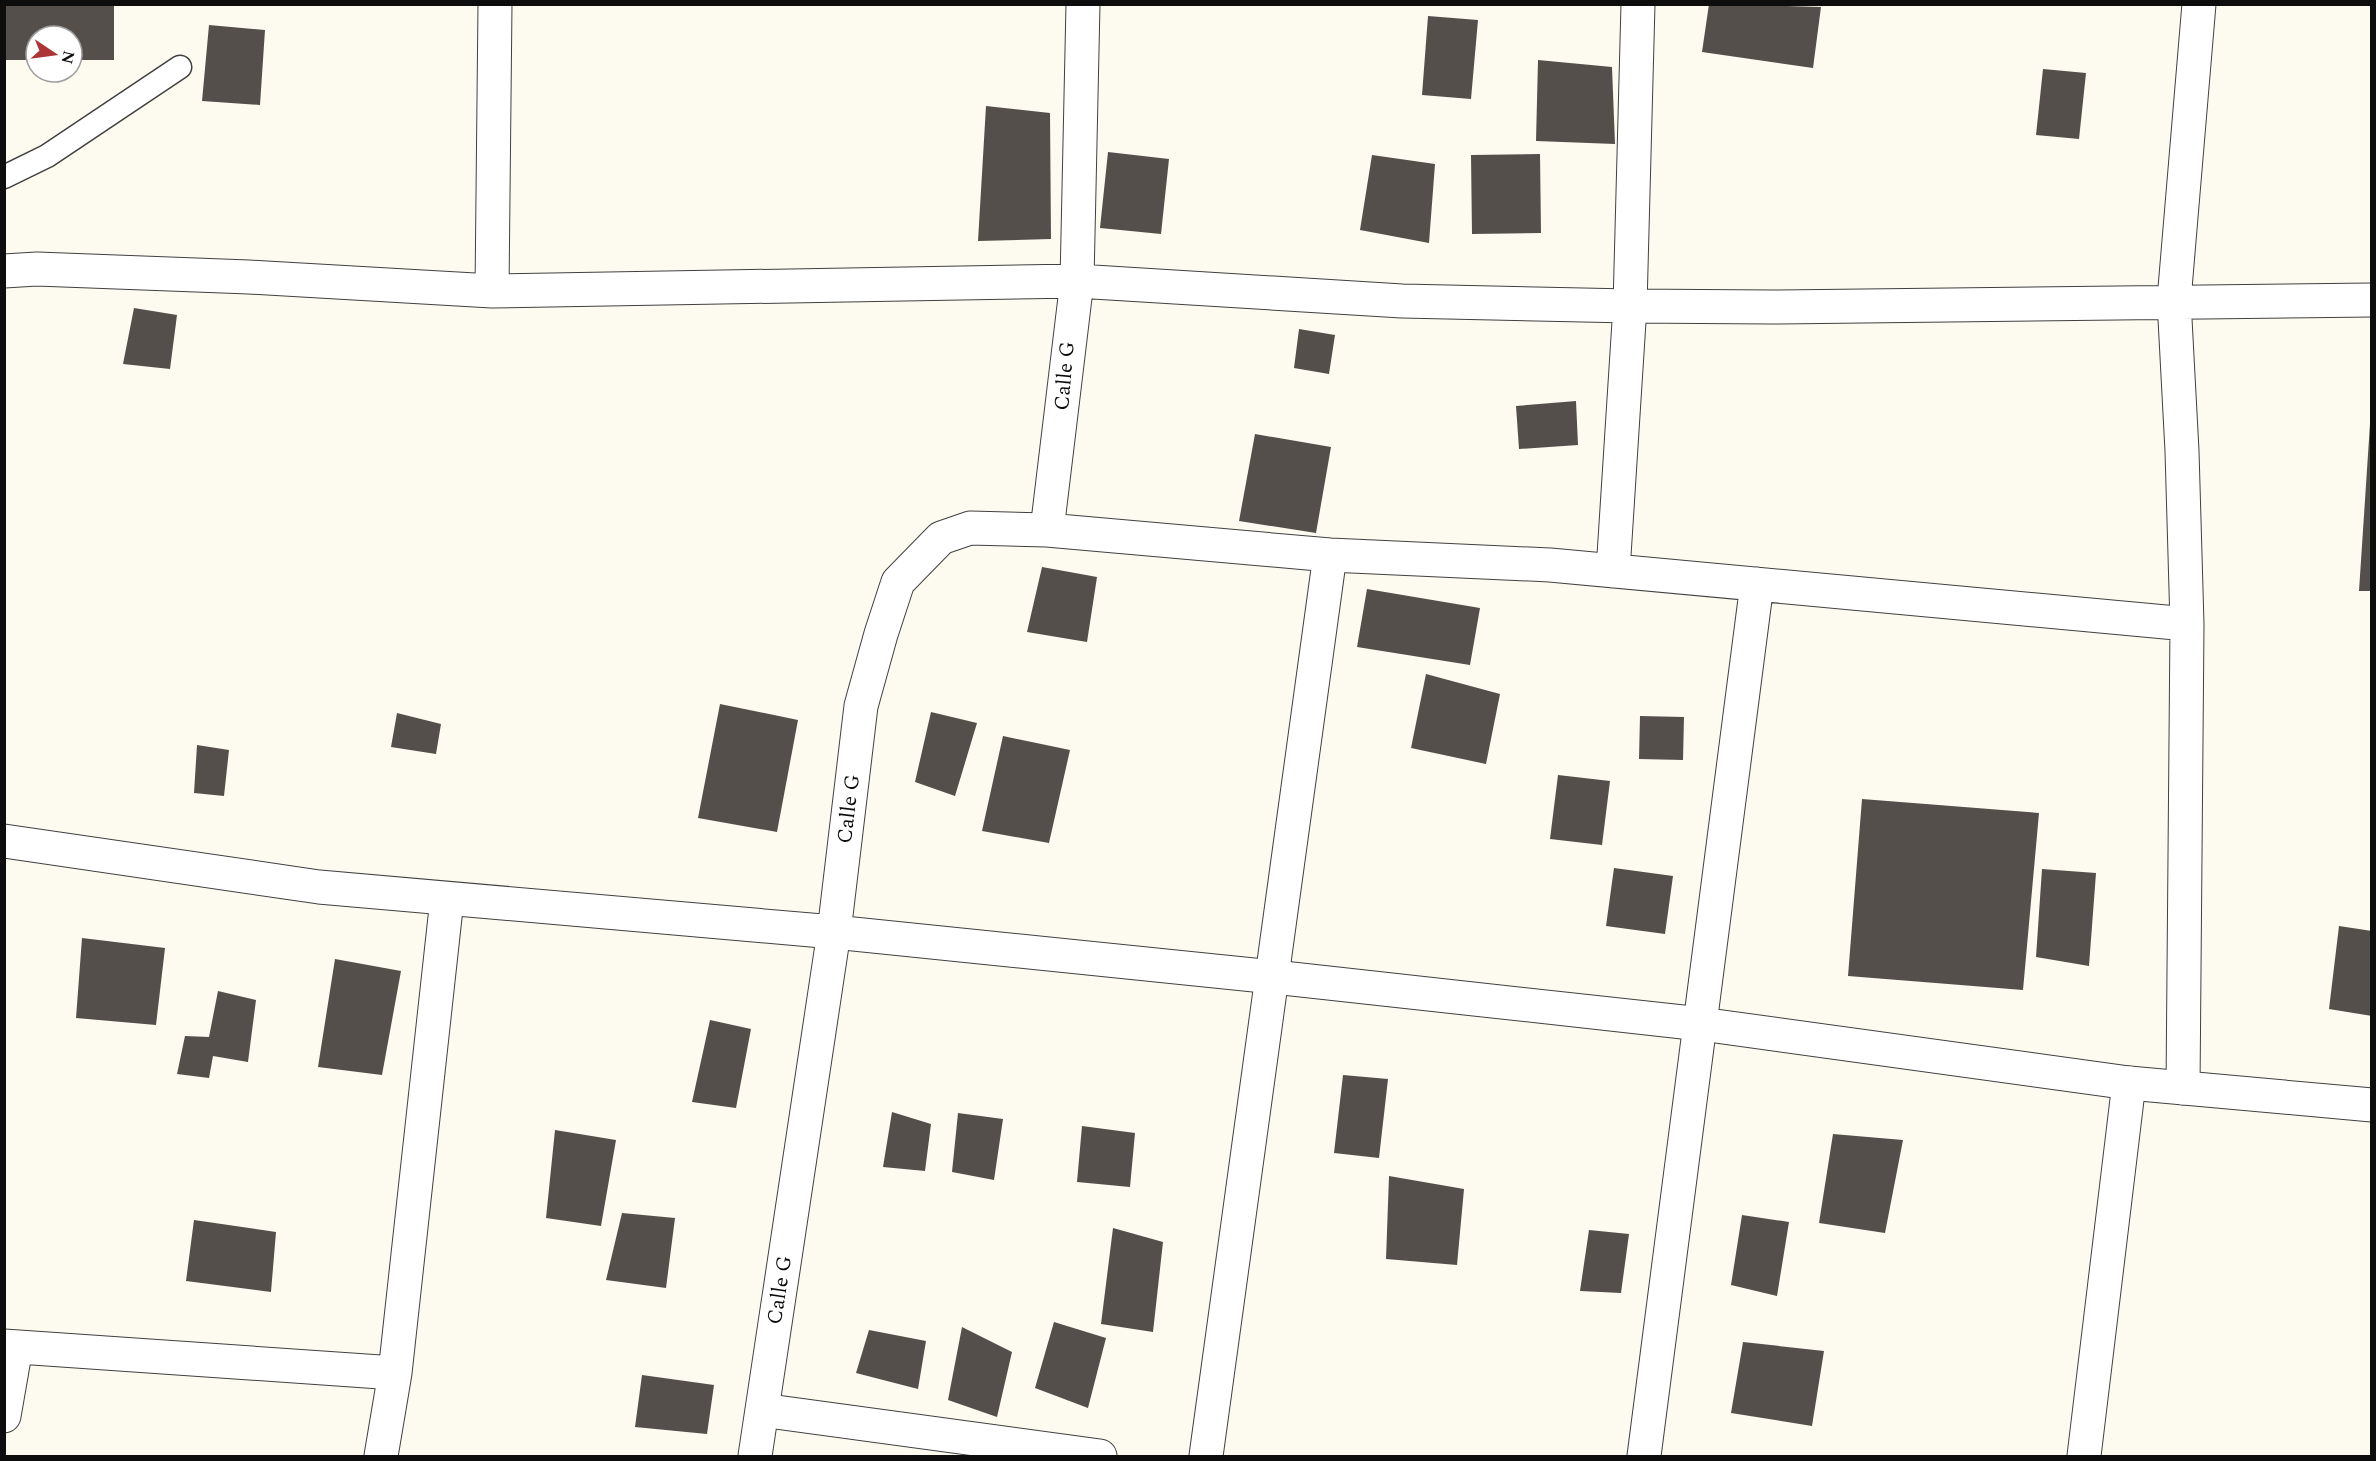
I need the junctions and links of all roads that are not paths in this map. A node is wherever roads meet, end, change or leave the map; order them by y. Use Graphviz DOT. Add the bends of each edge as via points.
graph roads {
  1 [pos="495,4"];
  2 [pos="1083,4"];
  3 [pos="1638,4"];
  4 [pos="2199,4"];
  5 [pos="180,67"];
  6 [pos="4,177"];
  7 [pos="4,271"];
  8 [pos="1077,280"];
  9 [pos="492,291"];
  10 [pos="2174,300"];
  11 [pos="2372,300"];
  12 [pos="1630,306"];
  13 [pos="1047,530"];
  14 [pos="1330,555"];
  15 [pos="1613,571"];
  16 [pos="1757,584"];
  17 [pos="2187,624"];
  18 [pos="4,842"];
  19 [pos="447,899"];
  20 [pos="834,932"];
  21 [pos="1274,977"];
  22 [pos="1701,1024"];
  23 [pos="2129,1083"];
  24 [pos="2182,1088"];
  25 [pos="2372,1104"];
  26 [pos="10,1347"];
  27 [pos="395,1373"];
  28 [pos="762,1410"];
  29 [pos="4,1416"];
  30 [pos="381,1456"];
  31 [pos="755,1456"];
  32 [pos="1100,1456"];
  33 [pos="1206,1456"];
  34 [pos="1644,1456"];
  35 [pos="2084,1456"];
  1 -- 9 [label="street"];
  2 -- 8 [label="street, Calle G"];
  3 -- 12 [label="street"];
  4 -- 10 [label="street"];
  5 -- 6 [label="lane" via="47,156"];
  7 -- 9 [label="street" via="37,268"];
  8 -- 9 [label="street"];
  8 -- 12 [label="street" via="1402,301"];
  8 -- 13 [label="street, Calle G"];
  10 -- 11 [label="street"];
  10 -- 12 [label="street"];
  10 -- 17 [label="street"];
  12 -- 15 [label="street"];
  13 -- 14 [label="street"];
  13 -- 20 [label="street, Calle G" via="970,528 941,538 898,582 861,706"];
  14 -- 15 [label="street"];
  14 -- 21 [label="street"];
  15 -- 16 [label="street"];
  16 -- 17 [label="street"];
  16 -- 22 [label="street"];
  17 -- 24 [label="street"];
  18 -- 19 [label="street" via="319,887"];
  19 -- 20 [label="street"];
  19 -- 27 [label="street"];
  20 -- 21 [label="street"];
  20 -- 28 [label="street, Calle G"];
  21 -- 22 [label="street"];
  21 -- 33 [label="street"];
  22 -- 23 [label="street"];
  22 -- 34 [label="street"];
  23 -- 24 [label="street"];
  23 -- 35 [label="street"];
  24 -- 25 [label="street"];
  26 -- 27 [label="street"];
  26 -- 29 [label="street"];
  27 -- 30 [label="street"];
  28 -- 31 [label="street, Calle G"];
  28 -- 32 [label="street"];
}
